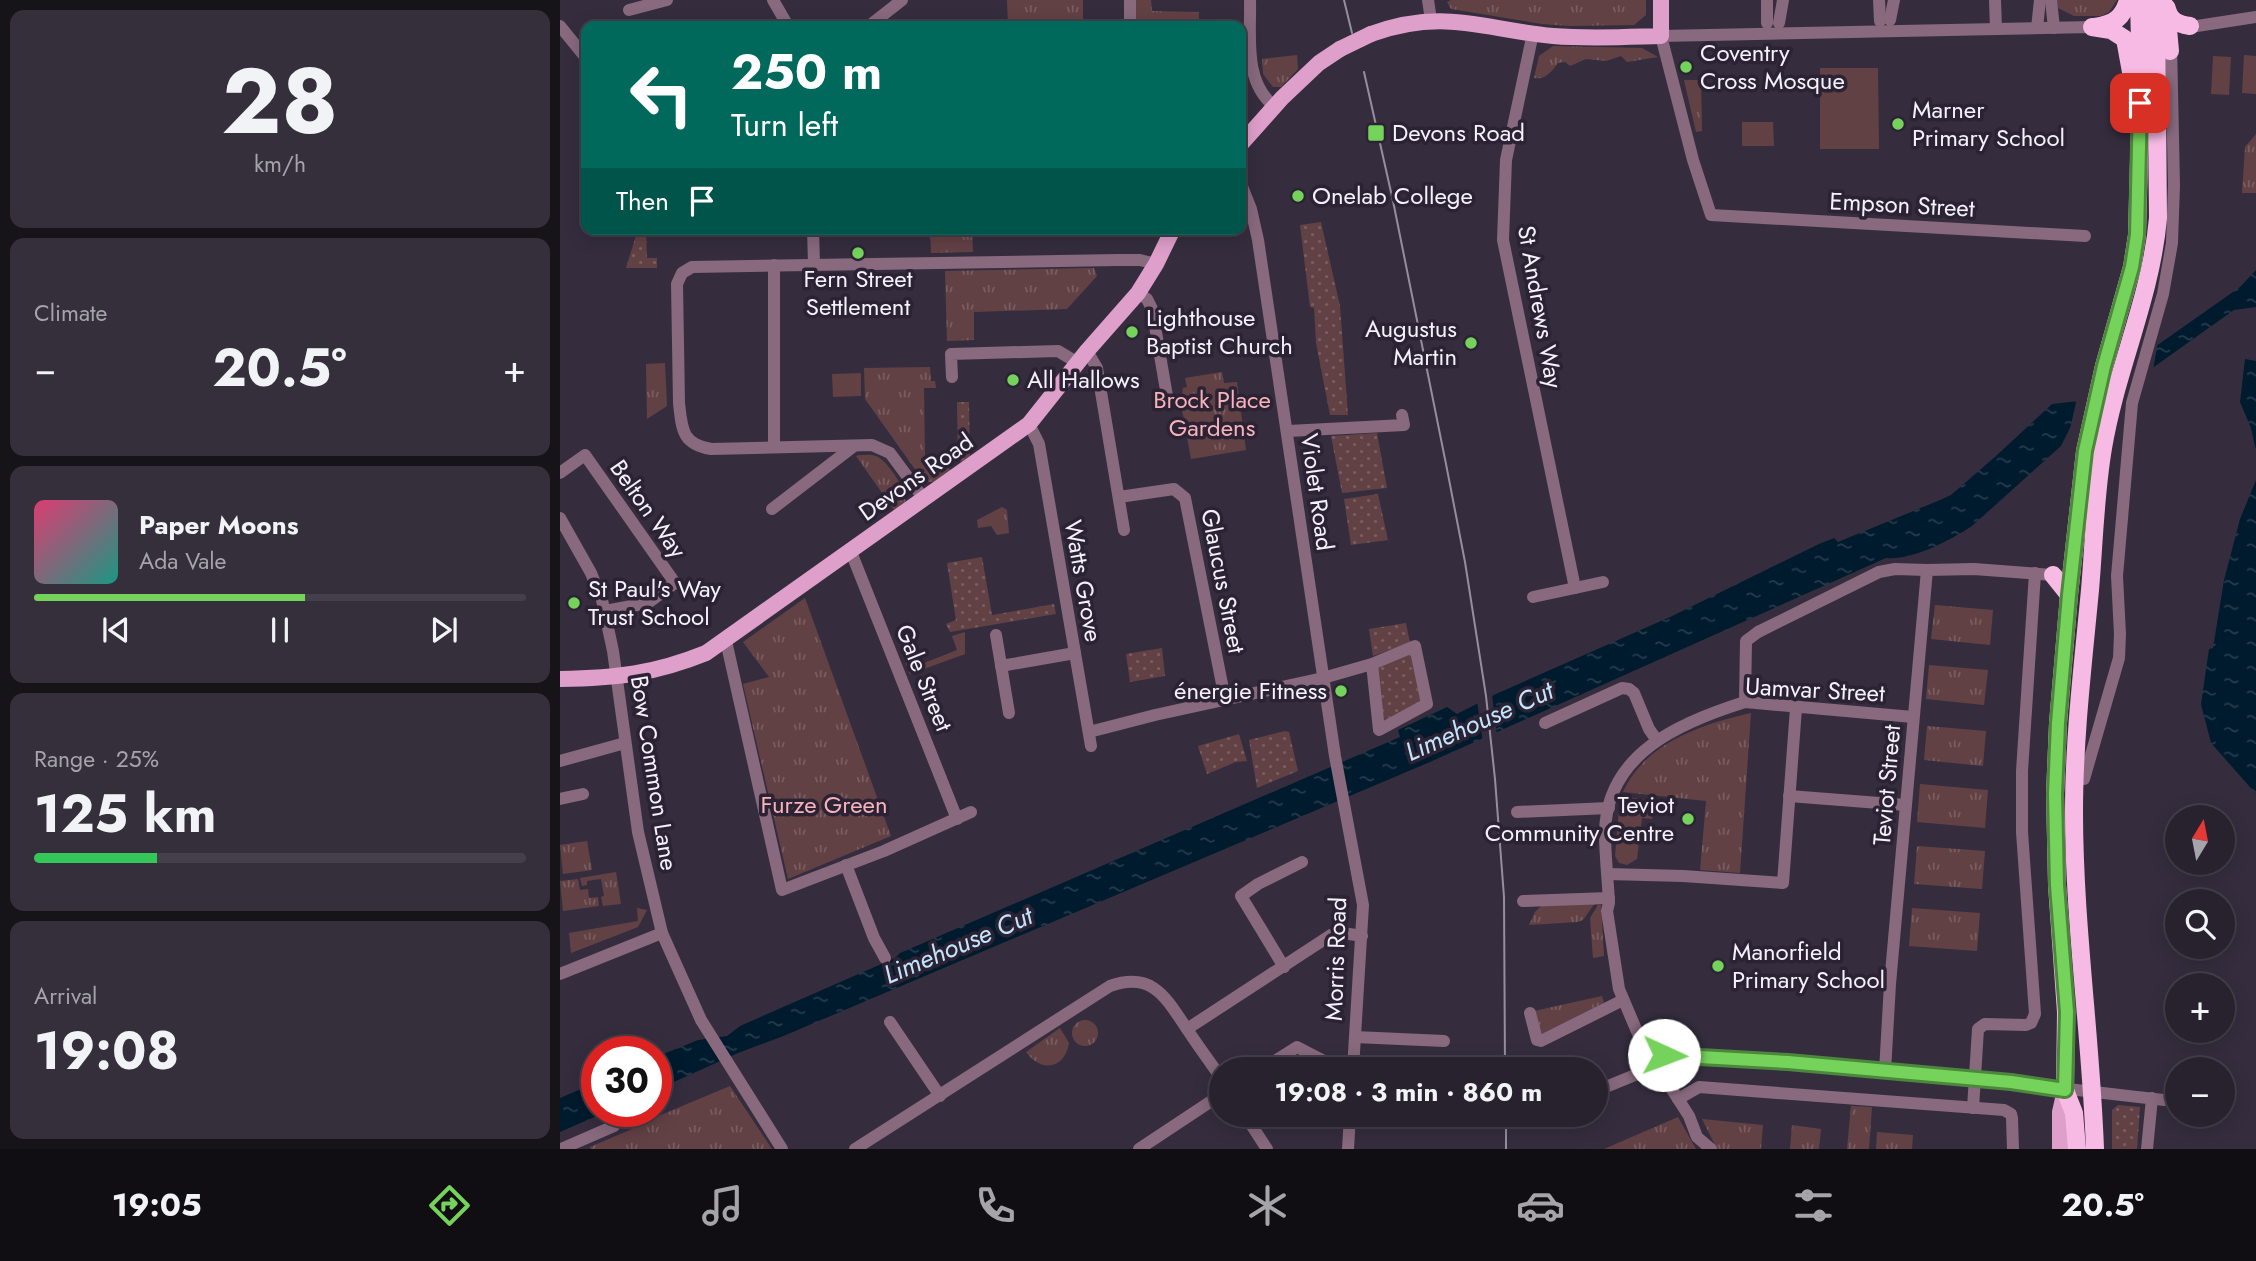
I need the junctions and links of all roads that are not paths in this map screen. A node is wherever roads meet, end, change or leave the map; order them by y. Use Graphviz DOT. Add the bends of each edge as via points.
graph roads {
  1 [pos="667,0"];
  2 [pos="773,0"];
  3 [pos="902,0"];
  4 [pos="1130,0"];
  5 [pos="1250,0"];
  6 [pos="1428,0"];
  7 [pos="1661,0"];
  8 [pos="1767,0"];
  9 [pos="1783,0"];
  10 [pos="1879,0"];
  11 [pos="1894,0"];
  12 [pos="1995,0"];
  13 [pos="2040,0"];
  14 [pos="2051,0"];
  15 [pos="2128,0"];
  16 [pos="2139,0"];
  17 [pos="2162,2"];
  18 [pos="629,10"];
  19 [pos="2256,17"];
  20 [pos="1431,20"];
  21 [pos="785,21"];
  22 [pos="875,21"];
  23 [pos="1130,21"];
  24 [pos="560,26"];
  25 [pos="2190,26"];
  26 [pos="2092,27"];
  27 [pos="2037,28"];
  28 [pos="2054,28"];
  29 [pos="1996,29"];
  30 [pos="1533,33"];
  31 [pos="1661,36"];
  32 [pos="2170,51"];
  33 [pos="581,52"];
  34 [pos="1274,106"];
  35 [pos="1246,138"];
  36 [pos="2139,143"];
  37 [pos="1246,198"];
  38 [pos="813,235"];
  39 [pos="1170,235"];
  40 [pos="2085,236"];
  41 [pos="814,264"];
  42 [pos="1156,264"];
  43 [pos="774,265"];
  44 [pos="1138,293"];
  45 [pos="1083,357"];
  46 [pos="952,377"];
  47 [pos="1167,396"];
  48 [pos="1029,424"];
  49 [pos="1404,424"];
  50 [pos="1288,431"];
  51 [pos="854,446"];
  52 [pos="774,447"];
  53 [pos="560,473"];
  54 [pos="1119,497"];
  55 [pos="924,499"];
  56 [pos="772,509"];
  57 [pos="560,518"];
  58 [pos="1124,530"];
  59 [pos="851,552"];
  60 [pos="1927,570"];
  61 [pos="2044,574"];
  62 [pos="1603,582"];
  63 [pos="1575,587"];
  64 [pos="2069,595"];
  65 [pos="1533,597"];
  66 [pos="605,611"];
  67 [pos="996,635"];
  68 [pos="726,640"];
  69 [pos="1075,653"];
  70 [pos="1372,664"];
  71 [pos="1001,666"];
  72 [pos="616,676"];
  73 [pos="1323,678"];
  74 [pos="560,679"];
  75 [pos="1225,699"];
  76 [pos="1745,702"];
  77 [pos="1796,708"];
  78 [pos="1009,713"];
  79 [pos="1913,717"];
  80 [pos="1545,723"];
  81 [pos="1089,732"];
  82 [pos="1656,739"];
  83 [pos="625,743"];
  84 [pos="1091,746"];
  85 [pos="560,761"];
  86 [pos="2084,779"];
  87 [pos="583,794"];
  88 [pos="1789,796"];
  89 [pos="560,799"];
  90 [pos="1905,805"];
  91 [pos="1344,808"];
  92 [pos="1609,808"];
  93 [pos="2074,811"];
  94 [pos="971,812"];
  95 [pos="1517,812"];
  96 [pos="957,819"];
  97 [pos="1302,862"];
  98 [pos="846,865"];
  99 [pos="1608,874"];
  100 [pos="1609,898"];
  101 [pos="1523,901"];
  102 [pos="662,933"];
  103 [pos="1362,936"];
  104 [pos="885,958"];
  105 [pos="1284,968"];
  106 [pos="560,974"];
  107 [pos="1623,1000"];
  108 [pos="1530,1013"];
  109 [pos="890,1022"];
  110 [pos="1186,1029"];
  111 [pos="1354,1037"];
  112 [pos="1444,1041"];
  113 [pos="1281,1057"];
  114 [pos="1316,1057"];
  115 [pos="1353,1057"];
  116 [pos="1209,1061"];
  117 [pos="1654,1062"];
  118 [pos="1885,1071"];
  119 [pos="1974,1078"];
  120 [pos="1608,1085"];
  121 [pos="2065,1090"];
  122 [pos="2093,1092"];
  123 [pos="940,1096"];
  124 [pos="1678,1100"];
  125 [pos="1209,1103"];
  126 [pos="1973,1108"];
  127 [pos="612,1127"];
  128 [pos="1253,1127"];
  129 [pos="1349,1127"];
  130 [pos="561,1149"];
  131 [pos="782,1149"];
  132 [pos="855,1149"];
  133 [pos="1139,1149"];
  134 [pos="1267,1149"];
  135 [pos="1348,1149"];
  136 [pos="1711,1149"];
  137 [pos="2013,1149"];
  138 [pos="2060,1149"];
  139 [pos="2077,1149"];
  140 [pos="2095,1149"];
  141 [pos="2147,1149"];
  1 -- 18 [label="street"];
  2 -- 21 [label="street"];
  3 -- 22 [label="street"];
  4 -- 23 [label="street"];
  5 -- 34 [label="street" via="1253,74 1264,98"];
  6 -- 20 [label="street"];
  7 -- 31 [label="main road"];
  8 -- 9 [label="street" via="1773,23"];
  10 -- 11 [label="street" via="1885,20"];
  12 -- 29 [label="street"];
  13 -- 27 [label="street"];
  14 -- 28 [label="street"];
  15 -- 26 [label="highway" via="2119,18"];
  16 -- 36 [label="highway"];
  17 -- 25 [label="highway" via="2174,21"];
  17 -- 32 [label="highway"];
  17 -- 93 [label="highway" via="2158,218 2150,277 2102,457"];
  19 -- 25 [label="street"];
  20 -- 30 [label="main road"];
  20 -- 34 [label="main road, bridge" via="1371,34 1340,49"];
  24 -- 33 [label="street"];
  25 -- 32 [label="street" via="2177,32"];
  26 -- 28 [label="street"];
  26 -- 36 [label="highway" via="2120,35 2127,45"];
  27 -- 28 [label="street"];
  27 -- 29 [label="street"];
  29 -- 31 [label="street"];
  30 -- 31 [label="main road"];
  30 -- 63 [label="street, St Andrews Way" via="1506,160 1503,240"];
  31 -- 40 [label="street, Empson Street" via="1711,215"];
  32 -- 86 [label="street" via="2172,243 2163,294 2132,403 2117,576 2119,658"];
  34 -- 35 [label="main road"];
  36 -- 64 [label="highway" via="2137,235 2091,414"];
  37 -- 50 [label="street, Violet Road" via="1255,222"];
  38 -- 41 [label="street"];
  39 -- 42 [label="main road, Devons Road"];
  41 -- 42 [label="street" via="1140,260"];
  41 -- 43 [label="street"];
  42 -- 44 [label="main road, Devons Road"];
  43 -- 52 [label="street"];
  43 -- 52 [label="street" via="692,267 682,273 677,284 679,403 685,436 691,443 711,449"];
  44 -- 45 [label="main road, Devons Road"];
  44 -- 47 [label="street" via="1152,309"];
  45 -- 46 [label="street" via="1058,351 951,354"];
  45 -- 48 [label="main road, Devons Road"];
  45 -- 54 [label="street" via="1097,368"];
  48 -- 55 [label="main road, Devons Road"];
  48 -- 69 [label="street, Watts Grove" via="1039,444"];
  49 -- 50 [label="street"];
  50 -- 73 [label="street, Violet Road"];
  51 -- 52 [label="street"];
  51 -- 55 [label="street" via="872,445 890,453"];
  51 -- 56 [label="street"];
  53 -- 66 [label="street, Belton Way" via="585,455 675,583 648,603"];
  54 -- 58 [label="street"];
  54 -- 75 [label="street, Glaucus Street" via="1174,489 1185,498"];
  55 -- 59 [label="main road, Devons Road"];
  57 -- 66 [label="street, Bow Common Lane" via="594,578"];
  59 -- 68 [label="main road, Devons Road"];
  59 -- 96 [label="street, Gale Street"];
  60 -- 61 [label="street"];
  60 -- 76 [label="street" via="1879,572 1758,632 1746,641"];
  60 -- 79 [label="street, Teviot Street"];
  61 -- 64 [label="highway"];
  61 -- 119 [label="street" via="2022,771 2035,1014 2026,1025 1985,1024 1978,1029"];
  62 -- 63 [label="street"];
  63 -- 65 [label="street"];
  64 -- 121 [label="highway" via="2055,794 2067,1012"];
  66 -- 72 [label="street, Bow Common Lane"];
  67 -- 71 [label="street"];
  68 -- 72 [label="main road, Devons Road" via="663,670"];
  68 -- 98 [label="street" via="782,890"];
  69 -- 71 [label="street"];
  69 -- 81 [label="street, Watts Grove"];
  70 -- 70 [label="street" via="1415,646 1427,704 1379,730"];
  70 -- 73 [label="street"];
  71 -- 78 [label="street"];
  72 -- 74 [label="main road, Devons Road"];
  72 -- 83 [label="street, Bow Common Lane"];
  73 -- 75 [label="street"];
  73 -- 91 [label="street, Violet Road"];
  75 -- 81 [label="street"];
  76 -- 77 [label="street, Uamvar Street"];
  76 -- 82 [label="street, Uamvar Street"];
  77 -- 79 [label="street, Uamvar Street"];
  77 -- 88 [label="street"];
  79 -- 90 [label="street, Teviot Street"];
  80 -- 82 [label="street" via="1622,688 1629,689"];
  81 -- 84 [label="street, Watts Grove"];
  82 -- 92 [label="street, Uamvar Street" via="1634,759 1617,784"];
  83 -- 85 [label="street"];
  83 -- 102 [label="street, Bow Common Lane" via="639,839"];
  86 -- 93 [label="highway"];
  87 -- 89 [label="street"];
  88 -- 90 [label="street"];
  88 -- 99 [label="street" via="1783,883"];
  90 -- 118 [label="street, Teviot Street"];
  91 -- 103 [label="street, Morris Road" via="1363,905"];
  92 -- 95 [label="street"];
  92 -- 99 [label="street, Uamvar Street" via="1605,832"];
  93 -- 122 [label="highway"];
  94 -- 96 [label="street"];
  96 -- 98 [label="street"];
  97 -- 105 [label="street" via="1241,896"];
  98 -- 104 [label="street"];
  99 -- 100 [label="street, Uamvar Street"];
  100 -- 101 [label="street"];
  100 -- 107 [label="street, Uamvar Street" via="1613,957"];
  102 -- 106 [label="street"];
  102 -- 131 [label="street, Bow Common Lane" via="695,1008"];
  103 -- 105 [label="street" via="1331,935"];
  103 -- 111 [label="street, Morris Road"];
  105 -- 110 [label="street"];
  107 -- 108 [label="street" via="1541,1041 1534,1034"];
  107 -- 117 [label="street, Uamvar Street"];
  109 -- 123 [label="street"];
  110 -- 116 [label="street"];
  110 -- 123 [label="street" via="1163,994 1143,983 1126,981 1110,986"];
  111 -- 112 [label="street"];
  111 -- 115 [label="street, Morris Road"];
  113 -- 114 [label="street" via="1297,1047"];
  117 -- 118 [label="street" via="1664,1055"];
  117 -- 120 [label="street"];
  117 -- 124 [label="street, Uamvar Street"];
  118 -- 119 [label="street"];
  119 -- 121 [label="street"];
  119 -- 126 [label="street"];
  121 -- 122 [label="street"];
  121 -- 138 [label="main road"];
  121 -- 139 [label="highway" via="2074,1113"];
  122 -- 140 [label="highway"];
  122 -- 141 [label="street" via="2158,1099"];
  123 -- 132 [label="street"];
  124 -- 126 [label="street" via="1699,1087"];
  124 -- 136 [label="street, Uamvar Street" via="1697,1138"];
  125 -- 133 [label="street"];
  126 -- 137 [label="street" via="2011,1114"];
  127 -- 130 [label="street"];
  128 -- 134 [label="street"];
  129 -- 135 [label="street"];
}
